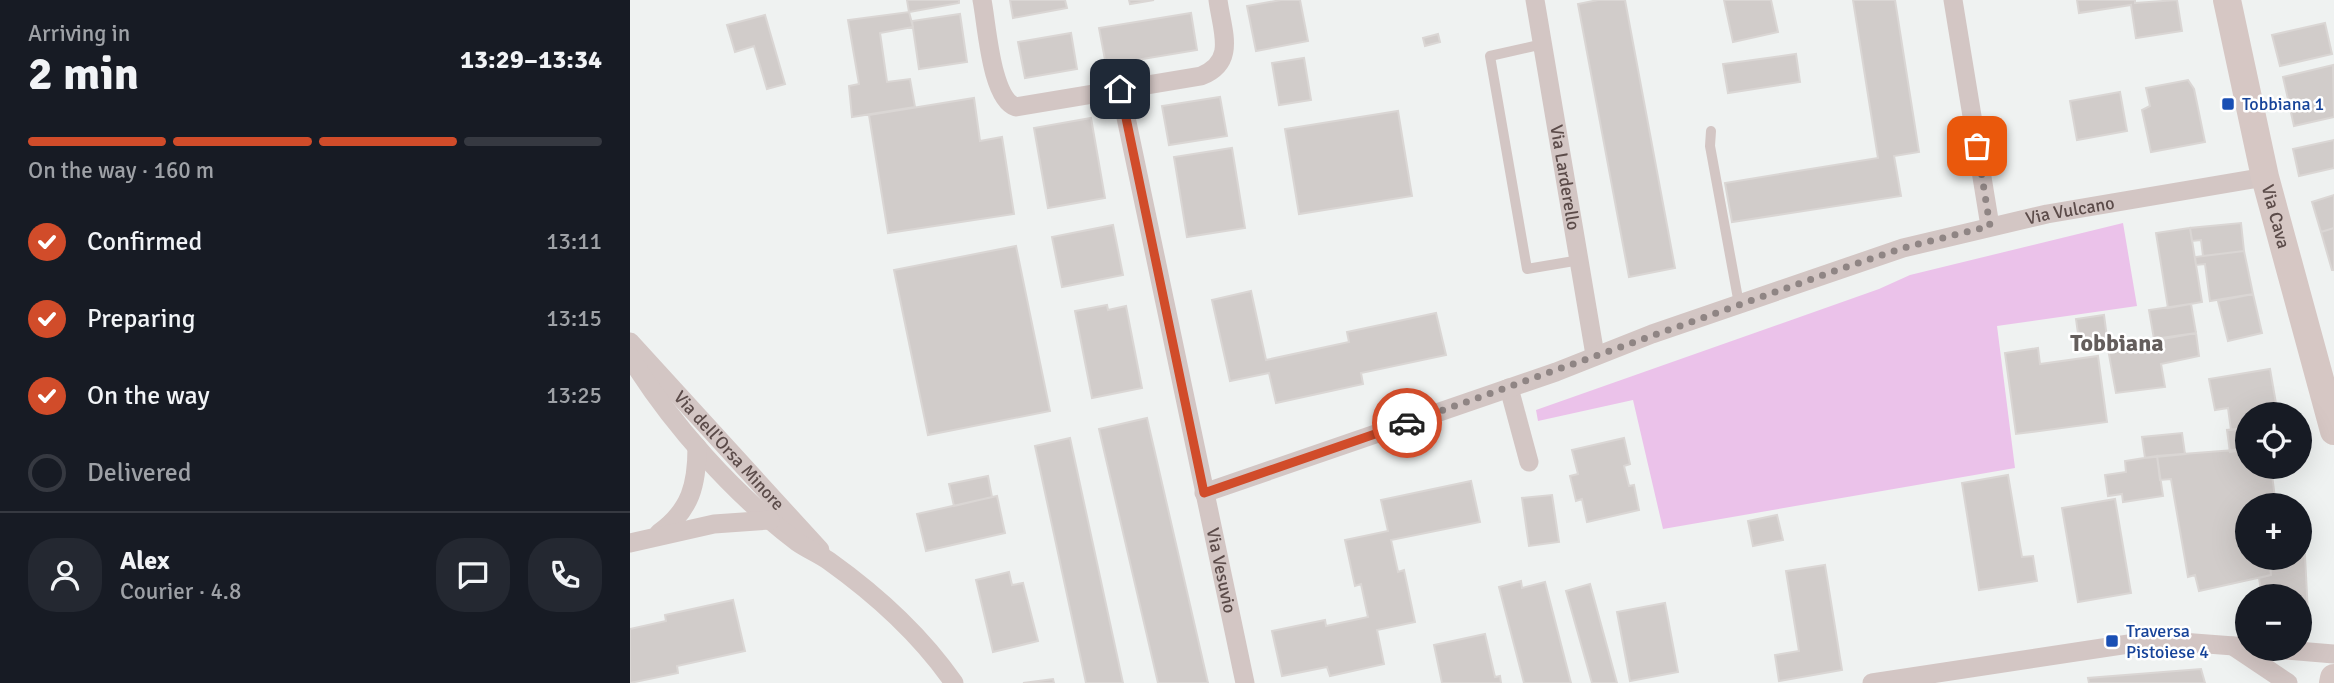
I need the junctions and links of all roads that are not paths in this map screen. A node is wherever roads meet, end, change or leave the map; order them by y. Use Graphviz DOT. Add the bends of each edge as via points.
graph roads {
  1 [pos="982,0"];
  2 [pos="1218,0"];
  3 [pos="1535,0"];
  4 [pos="1953,0"];
  5 [pos="2227,0"];
  6 [pos="1544,44"];
  7 [pos="1120,89"];
  8 [pos="1711,131"];
  9 [pos="2265,177"];
  10 [pos="1990,226"];
  11 [pos="1580,260"];
  12 [pos="1739,304"];
  13 [pos="630,342"];
  14 [pos="1595,355"];
  15 [pos="630,357"];
  16 [pos="1509,388"];
  17 [pos="2334,431"];
  18 [pos="697,447"];
  19 [pos="1529,462"];
  20 [pos="1204,493"];
  21 [pos="770,520"];
  22 [pos="653,537"];
  23 [pos="630,543"];
  24 [pos="827,559"];
  25 [pos="2235,646"];
  26 [pos="2312,652"];
  27 [pos="2334,654"];
  28 [pos="2259,661"];
  29 [pos="954,683"];
  30 [pos="1245,683"];
  31 [pos="1872,683"];
  32 [pos="2288,683"];
  1 -- 7 [label="street" via="996,82 1007,104 1030,107"];
  2 -- 7 [label="street" via="1225,49 1215,70"];
  3 -- 6 [label="street, Via Larderello"];
  4 -- 10 [label="street"];
  5 -- 9 [label="street, Via Cava"];
  6 -- 11 [label="street, Via Larderello"];
  6 -- 11 [label="lane" via="1490,56 1527,269"];
  7 -- 20 [label="street, Via Vesuvio"];
  8 -- 12 [label="lane"];
  9 -- 10 [label="street, Via Vulcano"];
  9 -- 17 [label="street, Via Cava"];
  10 -- 12 [label="street, Via Vulcano" via="1903,248"];
  11 -- 14 [label="street, Via Larderello"];
  12 -- 14 [label="street, Via Vulcano"];
  13 -- 24 [label="street, Via dell'Orsa Minore"];
  14 -- 16 [label="street, Via Vulcano"];
  15 -- 18 [label="street, Via dell'Orsa Minore"];
  16 -- 19 [label="street"];
  16 -- 20 [label="street, Via Vulcano"];
  18 -- 21 [label="street, Via dell'Orsa Minore"];
  18 -- 22 [label="street" via="690,500 675,520"];
  20 -- 30 [label="street, Via Vesuvio"];
  21 -- 22 [label="street" via="714,524"];
  21 -- 24 [label="street, Via dell'Orsa Minore"];
  22 -- 23 [label="street"];
  24 -- 29 [label="street, Via dell'Orsa Minore" via="912,630"];
  25 -- 31 [label="street" via="2155,640"];
  26 -- 27 [label="street"];
  28 -- 32 [label="street"];
}
